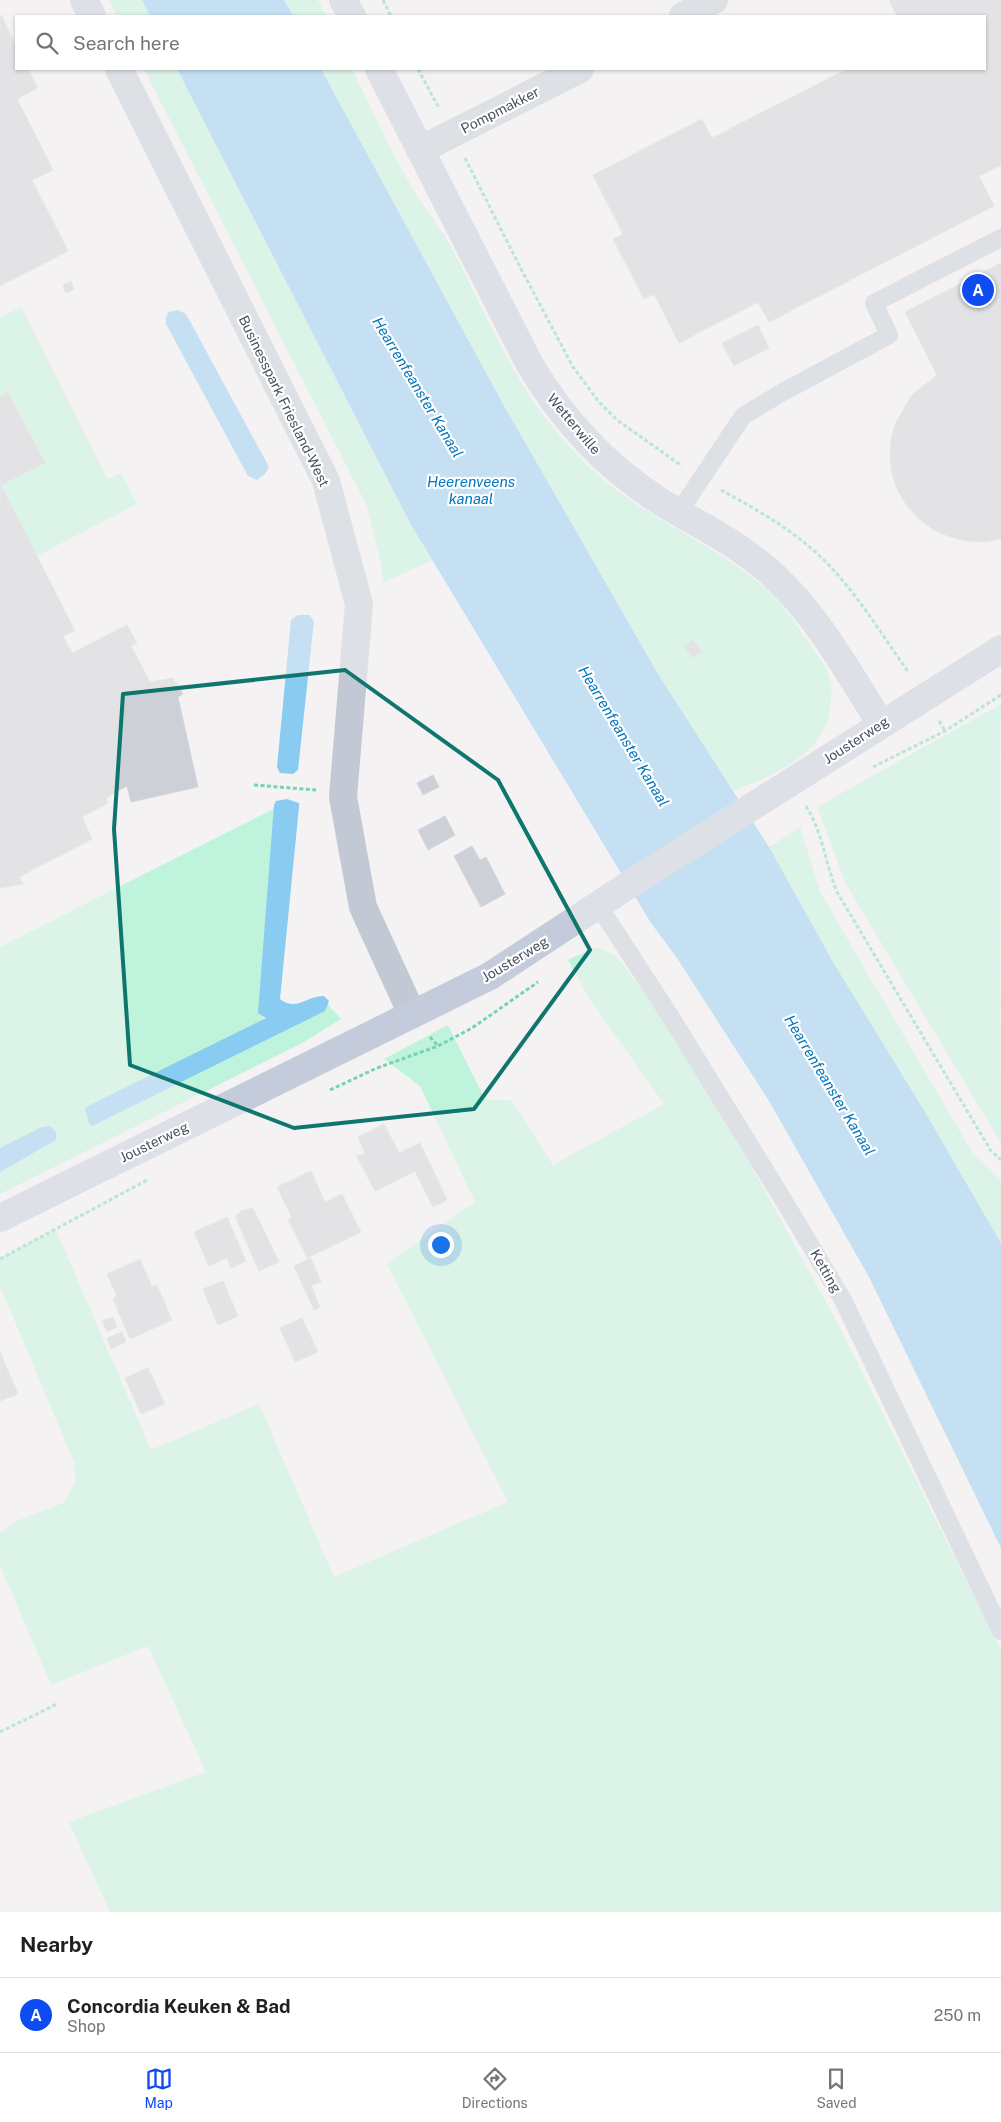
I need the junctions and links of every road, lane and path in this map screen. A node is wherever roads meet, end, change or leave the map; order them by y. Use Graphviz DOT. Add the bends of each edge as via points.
graph roads {
  1 [pos="84,0"];
  2 [pos="343,0"];
  3 [pos="383,0"];
  4 [pos="714,0"];
  5 [pos="92,15"];
  6 [pos="351,15"];
  7 [pos="391,15"];
  8 [pos="685,15"];
  9 [pos="120,70"];
  10 [pos="380,70"];
  11 [pos="419,70"];
  12 [pos="578,70"];
  13 [pos="441,113"];
  14 [pos="420,150"];
  15 [pos="462,152"];
  16 [pos="1001,238"];
  17 [pos="701,479"];
  18 [pos="679,512"];
  19 [pos="1001,649"];
  20 [pos="911,677"];
  21 [pos="1001,695"];
  22 [pos="881,724"];
  23 [pos="872,768"];
  24 [pos="254,785"];
  25 [pos="344,791"];
  26 [pos="812,801"];
  27 [pos="598,905"];
  28 [pos="412,1014"];
  29 [pos="1001,1160"];
  30 [pos="0,1218"];
  31 [pos="1001,1631"];
  32 [pos="57,1704"];
  33 [pos="0,1732"];
  1 -- 5 [label="street"];
  2 -- 6 [label="street"];
  3 -- 7 [label="path"];
  4 -- 8 [label="street"];
  9 -- 25 [label="street, Businesspark Friesland-West" via="326,481 359,604"];
  10 -- 14 [label="street, Wetterwille"];
  11 -- 13 [label="path"];
  12 -- 14 [label="street, Pompmakker"];
  14 -- 18 [label="street, Wetterwille" via="543,387 603,457 638,486"];
  15 -- 17 [label="path" via="561,347 599,402 636,435"];
  16 -- 17 [label="lane" via="874,303 889,335 743,416"];
  17 -- 18 [label="lane"];
  17 -- 20 [label="path" via="760,512 825,562 862,606"];
  18 -- 22 [label="street, Wetterwille" via="747,554 800,601"];
  19 -- 22 [label="street, Jousterweg"];
  21 -- 23 [label="path" via="945,731"];
  22 -- 27 [label="street, Jousterweg"];
  24 -- 25 [label="path"];
  25 -- 28 [label="street, Businesspark Friesland-West" via="363,906"];
  26 -- 29 [label="path" via="806,805 819,831 837,892 991,1151"];
  27 -- 28 [label="street, Jousterweg" via="490,976"];
  27 -- 31 [label="lane, Ketting" via="843,1300"];
  28 -- 30 [label="street, Jousterweg"];
  32 -- 33 [label="path"];
}
